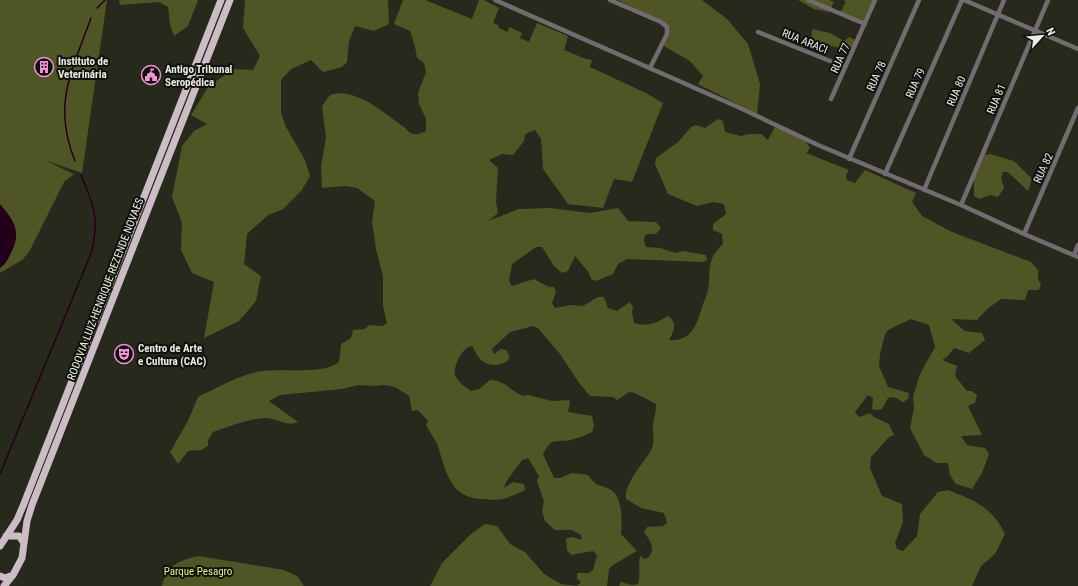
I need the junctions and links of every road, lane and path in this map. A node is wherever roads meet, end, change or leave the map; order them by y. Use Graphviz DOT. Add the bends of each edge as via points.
graph roads {
  1 [pos="221,0"];
  2 [pos="230,0"];
  3 [pos="494,0"];
  4 [pos="610,0"];
  5 [pos="808,0"];
  6 [pos="875,0"];
  7 [pos="918,0"];
  8 [pos="963,0"];
  9 [pos="1004,0"];
  10 [pos="1048,0"];
  11 [pos="998,16"];
  12 [pos="865,24"];
  13 [pos="1035,30"];
  14 [pos="758,32"];
  15 [pos="1078,49"];
  16 [pos="845,67"];
  17 [pos="650,68"];
  18 [pos="831,99"];
  19 [pos="1078,108"];
  20 [pos="849,159"];
  21 [pos="885,174"];
  22 [pos="924,190"];
  23 [pos="961,205"];
  24 [pos="1024,234"];
  25 [pos="1078,245"];
  26 [pos="1076,256"];
  27 [pos="6,536"];
  28 [pos="24,543"];
  29 [pos="0,546"];
  30 [pos="13,575"];
  31 [pos="0,576"];
  32 [pos="4,586"];
  1 -- 27 [label="highway, RODOVIA LUIZ HENRIQUE REZENDE NOVAES" via="17,520"];
  2 -- 28 [label="highway, RODOVIA LUIZ HENRIQUE REZENDE NOVAES" via="32,505"];
  3 -- 17 [label="street"];
  4 -- 17 [label="street" via="667,27 667,34"];
  5 -- 12 [label="street"];
  6 -- 12 [label="street, RUA 77"];
  7 -- 20 [label="street, RUA 78"];
  8 -- 11 [label="street"];
  8 -- 21 [label="street, RUA 79"];
  9 -- 11 [label="street, RUA 80"];
  10 -- 13 [label="street, RUA 81"];
  11 -- 13 [label="street"];
  11 -- 22 [label="street, RUA 80"];
  12 -- 16 [label="street, RUA 77"];
  13 -- 15 [label="street"];
  13 -- 23 [label="street, RUA 81"];
  14 -- 16 [label="street, RUA ARACI"];
  16 -- 18 [label="street, RUA 77"];
  17 -- 20 [label="street"];
  19 -- 24 [label="street, RUA 82"];
  20 -- 21 [label="street"];
  21 -- 22 [label="street"];
  22 -- 23 [label="street"];
  23 -- 24 [label="street"];
  24 -- 26 [label="street"];
  25 -- 26 [label="street"];
  27 -- 28 [label="highway" via="16,536"];
  27 -- 29 [label="highway, RODOVIA LUIZ HENRIQUE REZENDE NOVAES"];
  28 -- 30 [label="highway, RODOVIA LUIZ HENRIQUE REZENDE NOVAES" via="22,558"];
  30 -- 31 [label="highway" via="6,578"];
  30 -- 32 [label="highway, RODOVIA LUIZ HENRIQUE REZENDE NOVAES"];
}
